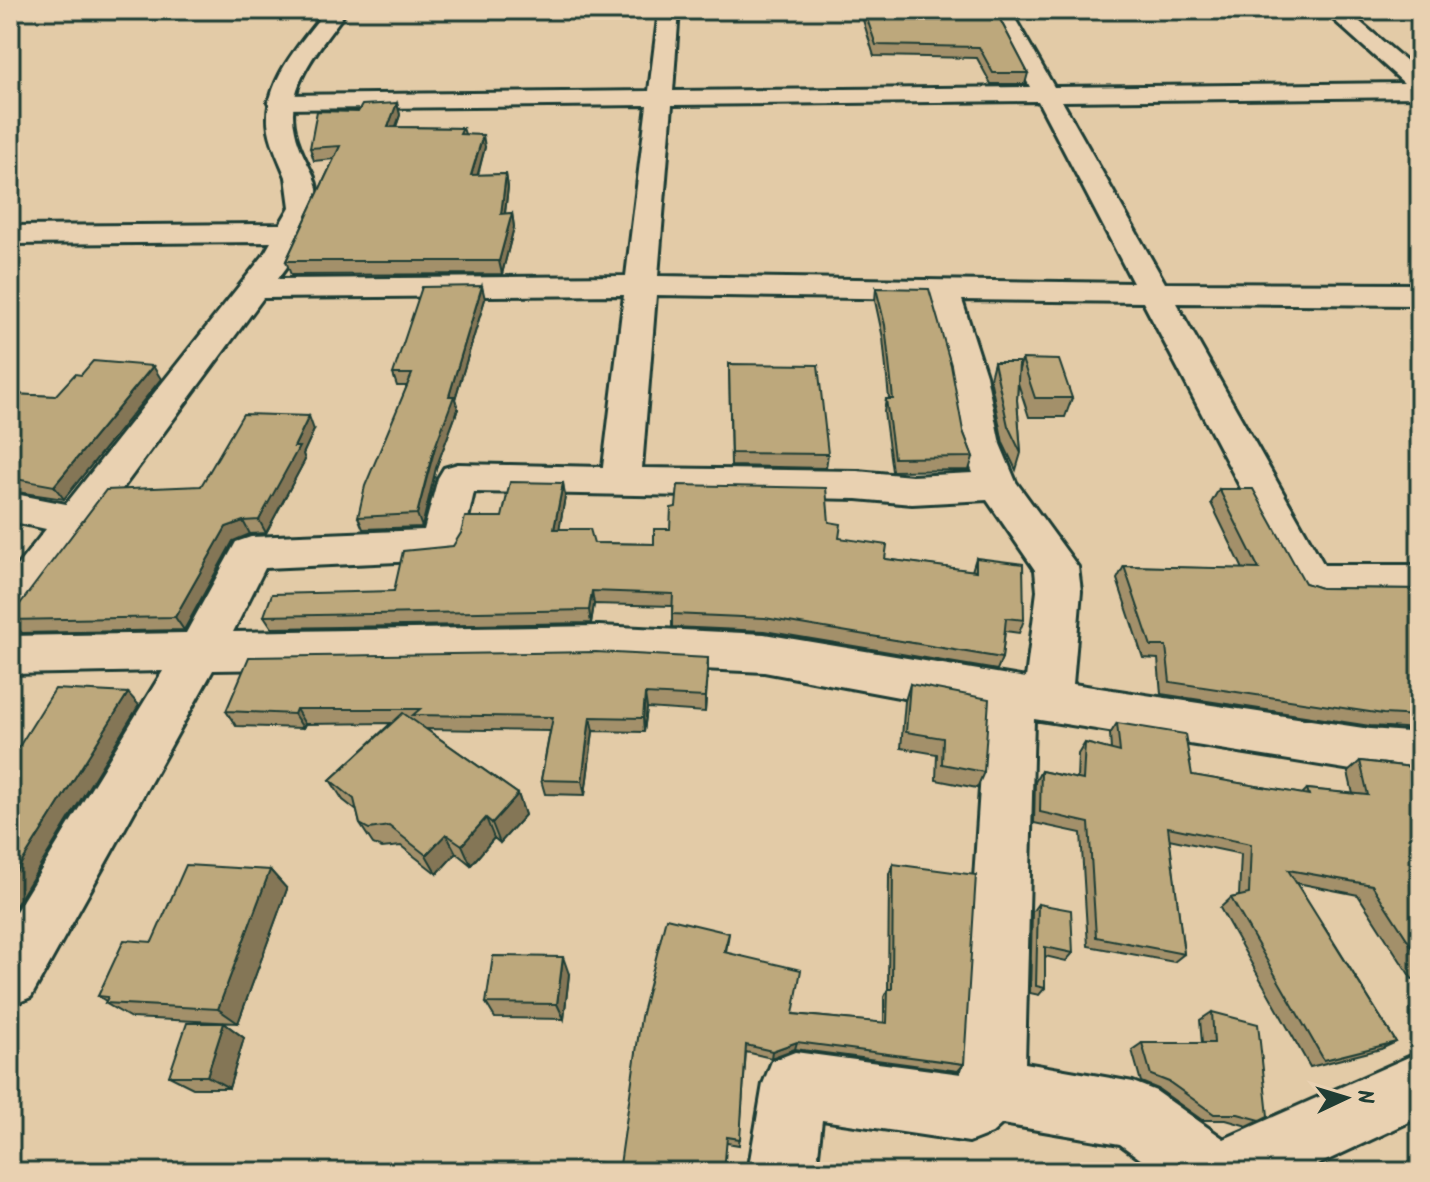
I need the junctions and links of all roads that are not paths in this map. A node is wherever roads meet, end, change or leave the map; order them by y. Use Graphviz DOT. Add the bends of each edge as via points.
graph roads {
  1 [pos="337,10"];
  2 [pos="669,10"];
  3 [pos="1000,10"];
  4 [pos="1333,10"];
  5 [pos="1420,88"];
  6 [pos="1045,93"];
  7 [pos="660,97"];
  8 [pos="280,102"];
  9 [pos="292,233"];
  10 [pos="10,235"];
  11 [pos="642,285"];
  12 [pos="255,289"];
  13 [pos="943,290"];
  14 [pos="1153,293"];
  15 [pos="1420,295"];
  16 [pos="621,480"];
  17 [pos="998,486"];
  18 [pos="10,507"];
  19 [pos="74,520"];
  20 [pos="1420,582"];
  21 [pos="10,607"];
  22 [pos="199,653"];
  23 [pos="10,655"];
  24 [pos="1028,698"];
  25 [pos="1420,755"];
  26 [pos="10,976"];
  27 [pos="1420,1084"];
  28 [pos="992,1090"];
  29 [pos="782,1172"];
  30 [pos="1214,1172"];
  31 [pos="1227,1172"];
  1 -- 8 [label="street" via="304,54"];
  2 -- 7 [label="street"];
  3 -- 6 [label="street"];
  4 -- 5 [label="street"];
  5 -- 6 [label="street"];
  6 -- 7 [label="street"];
  6 -- 14 [label="street"];
  7 -- 8 [label="street"];
  7 -- 11 [label="street"];
  8 -- 9 [label="street" via="281,129 300,177 304,207"];
  9 -- 10 [label="street"];
  9 -- 12 [label="street"];
  11 -- 12 [label="street"];
  11 -- 13 [label="street"];
  11 -- 16 [label="street"];
  12 -- 19 [label="street"];
  13 -- 14 [label="street"];
  13 -- 17 [label="street" via="981,444"];
  14 -- 15 [label="street"];
  14 -- 20 [label="street" via="1311,581"];
  16 -- 17 [label="street" via="912,490"];
  16 -- 22 [label="street" via="458,478 441,545 251,553"];
  17 -- 24 [label="street" via="1056,567 1059,591"];
  18 -- 19 [label="street"];
  19 -- 21 [label="street"];
  22 -- 23 [label="street"];
  22 -- 24 [label="street" via="599,645 764,653"];
  22 -- 26 [label="street"];
  24 -- 25 [label="street"];
  24 -- 28 [label="street"];
  27 -- 31 [label="street"];
  28 -- 29 [label="street" via="969,1110 795,1084"];
  28 -- 30 [label="street" via="1133,1114"];
}
